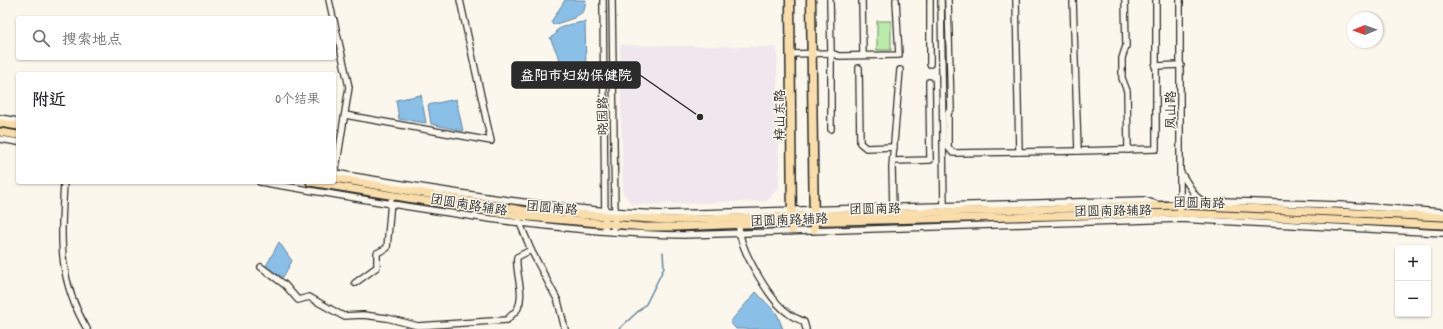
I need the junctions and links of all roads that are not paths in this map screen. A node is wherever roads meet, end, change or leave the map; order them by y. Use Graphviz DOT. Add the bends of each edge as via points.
graph roads {
  1 [pos="330,0"];
  2 [pos="460,0"];
  3 [pos="603,0"];
  4 [pos="612,0"];
  5 [pos="790,0"];
  6 [pos="811,0"];
  7 [pos="830,0"];
  8 [pos="862,0"];
  9 [pos="896,0"];
  10 [pos="930,0"];
  11 [pos="941,0"];
  12 [pos="948,0"];
  13 [pos="1016,0"];
  14 [pos="1073,0"];
  15 [pos="1124,0"];
  16 [pos="1156,0"];
  17 [pos="1180,0"];
  18 [pos="333,16"];
  19 [pos="336,28"];
  20 [pos="812,53"];
  21 [pos="831,53"];
  22 [pos="791,54"];
  23 [pos="863,55"];
  24 [pos="930,64"];
  25 [pos="1180,65"];
  26 [pos="1155,66"];
  27 [pos="859,68"];
  28 [pos="900,70"];
  29 [pos="929,82"];
  30 [pos="345,115"];
  31 [pos="0,118"];
  32 [pos="16,121"];
  33 [pos="0,123"];
  34 [pos="16,126"];
  35 [pos="831,129"];
  36 [pos="0,132"];
  37 [pos="16,135"];
  38 [pos="0,139"];
  39 [pos="16,142"];
  40 [pos="894,147"];
  41 [pos="1128,150"];
  42 [pos="1078,151"];
  43 [pos="1019,152"];
  44 [pos="893,161"];
  45 [pos="336,165"];
  46 [pos="1180,172"];
  47 [pos="336,176"];
  48 [pos="64,184"];
  49 [pos="272,184"];
  50 [pos="323,184"];
  51 [pos="392,195"];
  52 [pos="391,203"];
  53 [pos="1180,205"];
  54 [pos="1209,206"];
  55 [pos="944,208"];
  56 [pos="893,210"];
  57 [pos="1443,212"];
  58 [pos="663,214"];
  59 [pos="517,216"];
  60 [pos="1180,216"];
  61 [pos="1443,217"];
  62 [pos="792,219"];
  63 [pos="814,219"];
  64 [pos="678,220"];
  65 [pos="605,221"];
  66 [pos="614,222"];
  67 [pos="520,223"];
  68 [pos="1443,225"];
  69 [pos="739,228"];
  70 [pos="1443,233"];
  71 [pos="531,250"];
  72 [pos="261,267"];
  73 [pos="355,283"];
  74 [pos="418,327"];
  75 [pos="87,329"];
  76 [pos="565,329"];
  77 [pos="806,329"];
  1 -- 18 [label="street"];
  2 -- 30 [label="street" via="491,141"];
  3 -- 65 [label="street, 晓园路"];
  4 -- 66 [label="street, 晓园路"];
  5 -- 22 [label="highway, 梓山东路"];
  6 -- 20 [label="highway"];
  7 -- 21 [label="street"];
  8 -- 23 [label="street"];
  9 -- 23 [label="street" via="899,55"];
  10 -- 24 [label="street"];
  11 -- 55 [label="street"];
  12 -- 43 [label="street" via="951,110 948,113 948,147 953,153"];
  13 -- 43 [label="street"];
  14 -- 42 [label="street"];
  15 -- 41 [label="street" via="1126,46 1122,58 1122,78 1127,91"];
  16 -- 26 [label="street"];
  17 -- 25 [label="street, 凤山路"];
  19 -- 30 [label="street" via="349,87"];
  20 -- 21 [label="street"];
  20 -- 22 [label="street"];
  20 -- 63 [label="highway"];
  21 -- 23 [label="street" via="839,56"];
  21 -- 35 [label="street"];
  22 -- 62 [label="highway, 梓山东路"];
  25 -- 26 [label="street"];
  25 -- 46 [label="street, 凤山路"];
  26 -- 41 [label="street" via="1156,149"];
  27 -- 40 [label="street" via="860,143 866,148"];
  28 -- 40 [label="street"];
  29 -- 44 [label="street" via="930,160"];
  30 -- 45 [label="street"];
  31 -- 32 [label="street"];
  33 -- 34 [label="main road"];
  36 -- 37 [label="main road"];
  38 -- 39 [label="street"];
  40 -- 44 [label="street"];
  41 -- 42 [label="street"];
  42 -- 43 [label="street"];
  44 -- 56 [label="street"];
  46 -- 53 [label="street, 凤山路"];
  46 -- 54 [label="street" via="1195,195"];
  47 -- 65 [label="main road, 团圆南路"];
  48 -- 75 [label="street" via="61,242 63,267 70,293"];
  49 -- 52 [label="street, 团圆南路辅路"];
  50 -- 51 [label="main road, 团圆南路"];
  51 -- 52 [label="street"];
  51 -- 59 [label="main road, 团圆南路"];
  52 -- 67 [label="street, 团圆南路辅路"];
  52 -- 73 [label="street" via="387,248 377,253 377,267"];
  53 -- 54 [label="main road, 团圆南路"];
  53 -- 55 [label="main road, 团圆南路"];
  53 -- 60 [label="street, 凤山路"];
  54 -- 57 [label="street" via="1232,201"];
  54 -- 61 [label="main road, 团圆南路"];
  55 -- 56 [label="main road, 团圆南路"];
  56 -- 63 [label="main road, 团圆南路"];
  58 -- 62 [label="street, 团圆南路辅路"];
  58 -- 64 [label="main road"];
  58 -- 66 [label="street, 团圆南路辅路"];
  59 -- 65 [label="main road, 团圆南路"];
  59 -- 67 [label="street"];
  60 -- 63 [label="main road, 团圆南路"];
  60 -- 68 [label="main road, 团圆南路"];
  60 -- 70 [label="street"];
  62 -- 63 [label="main road, 团圆南路"];
  62 -- 63 [label="street, 团圆南路辅路"];
  62 -- 64 [label="main road, 团圆南路"];
  62 -- 69 [label="main road, 团圆南路"];
  64 -- 66 [label="main road, 团圆南路"];
  65 -- 66 [label="main road, 团圆南路"];
  65 -- 66 [label="street, 团圆南路辅路"];
  65 -- 67 [label="street, 团圆南路辅路"];
  66 -- 69 [label="main road, 团圆南路"];
  67 -- 71 [label="street"];
  69 -- 77 [label="street" via="756,272 770,296 787,313 804,322"];
  71 -- 74 [label="street" via="517,257 520,284 518,308 507,320"];
  71 -- 76 [label="street" via="558,301"];
  72 -- 74 [label="street" via="298,300 308,297 343,316 387,318"];
}
